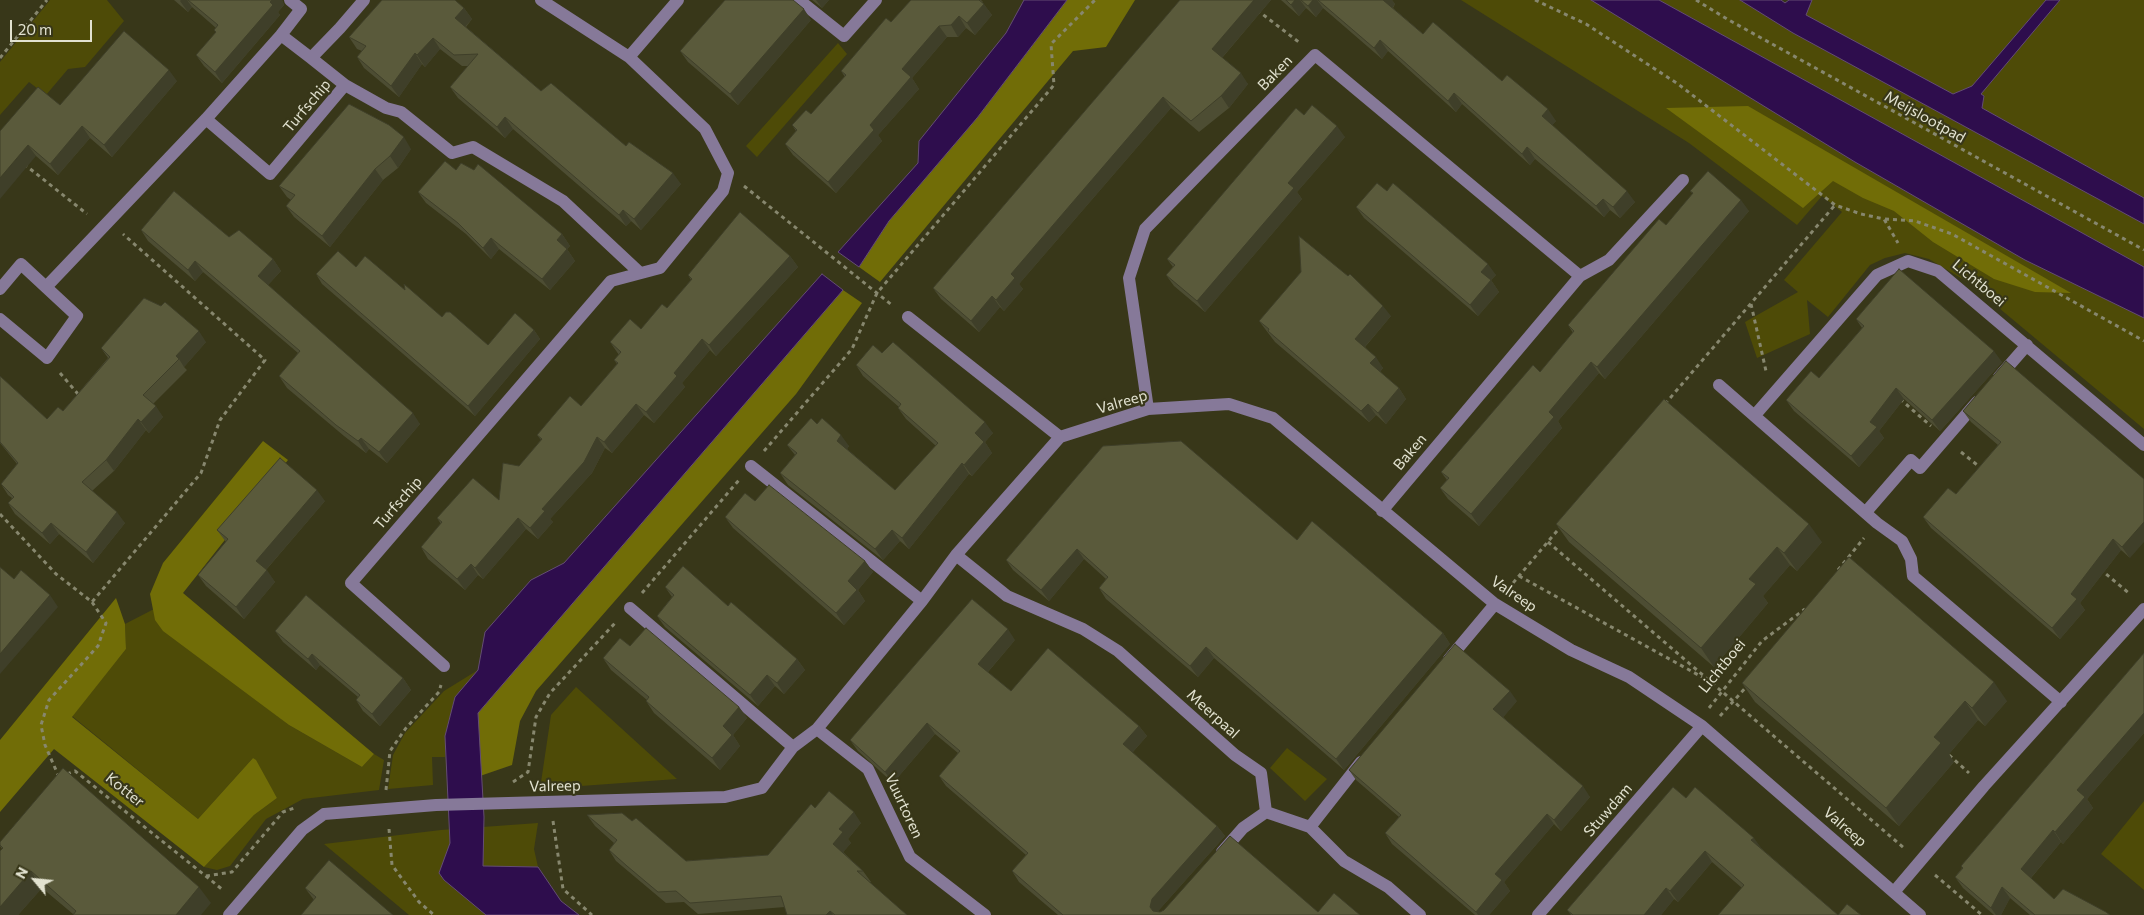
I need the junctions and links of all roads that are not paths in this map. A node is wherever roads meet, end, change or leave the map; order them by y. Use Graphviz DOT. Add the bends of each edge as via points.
graph roads {
  1 [pos="290,0"];
  2 [pos="364,0"];
  3 [pos="540,0"];
  4 [pos="678,0"];
  5 [pos="798,0"];
  6 [pos="876,0"];
  7 [pos="281,35"];
  8 [pos="629,56"];
  9 [pos="311,58"];
  10 [pos="345,85"];
  11 [pos="206,119"];
  12 [pos="1684,180"];
  13 [pos="640,273"];
  14 [pos="1580,276"];
  15 [pos="47,286"];
  16 [pos="0,289"];
  17 [pos="908,317"];
  18 [pos="0,320"];
  19 [pos="2027,345"];
  20 [pos="1719,385"];
  21 [pos="1148,409"];
  22 [pos="1754,415"];
  23 [pos="1060,437"];
  24 [pos="2144,445"];
  25 [pos="751,466"];
  26 [pos="1382,511"];
  27 [pos="1866,512"];
  28 [pos="956,556"];
  29 [pos="922,601"];
  30 [pos="1495,604"];
  31 [pos="2140,604"];
  32 [pos="630,608"];
  33 [pos="444,666"];
  34 [pos="1439,671"];
  35 [pos="2062,702"];
  36 [pos="1702,726"];
  37 [pos="817,729"];
  38 [pos="793,747"];
  39 [pos="1370,752"];
  40 [pos="1266,812"];
  41 [pos="1310,827"];
  42 [pos="1211,864"];
  43 [pos="1894,892"];
  44 [pos="229,915"];
  45 [pos="985,915"];
  46 [pos="1420,915"];
  47 [pos="1538,915"];
  48 [pos="1920,915"];
  1 -- 7 [label="street" via="301,9"];
  2 -- 9 [label="street, Turfschip"];
  3 -- 8 [label="street"];
  4 -- 8 [label="street"];
  5 -- 6 [label="street" via="844,36"];
  7 -- 9 [label="street, Turfschip"];
  7 -- 11 [label="street"];
  8 -- 13 [label="street, Turfschip" via="705,129 728,173 723,191 660,268"];
  9 -- 10 [label="street"];
  10 -- 11 [label="street, Turfschip" via="270,174"];
  10 -- 13 [label="street, Turfschip" via="386,108 402,112 452,153 473,147 563,201"];
  11 -- 15 [label="street"];
  12 -- 14 [label="street, Baken" via="1609,260"];
  13 -- 33 [label="street, Turfschip" via="611,281 351,583"];
  14 -- 21 [label="street, Baken" via="1315,55 1145,229 1129,278"];
  14 -- 26 [label="street, Baken"];
  15 -- 16 [label="street" via="21,264"];
  15 -- 18 [label="street" via="77,316 47,358"];
  17 -- 23 [label="street"];
  19 -- 22 [label="street, Lichtboei" via="1938,270 1908,261 1877,275"];
  19 -- 24 [label="street, Lichtboei"];
  19 -- 27 [label="street" via="1920,468 1911,460"];
  20 -- 22 [label="street"];
  21 -- 23 [label="street, Valreep"];
  21 -- 26 [label="street, Valreep" via="1229,404 1273,418"];
  22 -- 27 [label="street"];
  23 -- 28 [label="street, Valreep"];
  25 -- 29 [label="street"];
  26 -- 30 [label="street, Valreep"];
  27 -- 35 [label="street" via="1902,541 1911,559 1913,576"];
  28 -- 29 [label="street, Valreep"];
  28 -- 40 [label="street, Meerpaal" via="1007,596 1083,629 1118,651 1234,755 1261,773"];
  29 -- 37 [label="street, Valreep"];
  30 -- 34 [label="street"];
  30 -- 36 [label="street, Valreep" via="1571,650 1629,678"];
  31 -- 35 [label="street"];
  32 -- 38 [label="street"];
  35 -- 43 [label="street" via="1984,786"];
  36 -- 43 [label="street, Valreep"];
  36 -- 47 [label="street, Stuwdam"];
  37 -- 38 [label="street, Valreep"];
  37 -- 45 [label="street, Vuurtoren" via="868,769 910,857"];
  38 -- 44 [label="street, Valreep" via="762,788 725,797 436,806 324,814 302,830"];
  39 -- 41 [label="street"];
  40 -- 41 [label="street"];
  40 -- 42 [label="street" via="1243,828"];
  41 -- 46 [label="street" via="1344,861 1388,887"];
  43 -- 48 [label="street, Valreep"];
}
